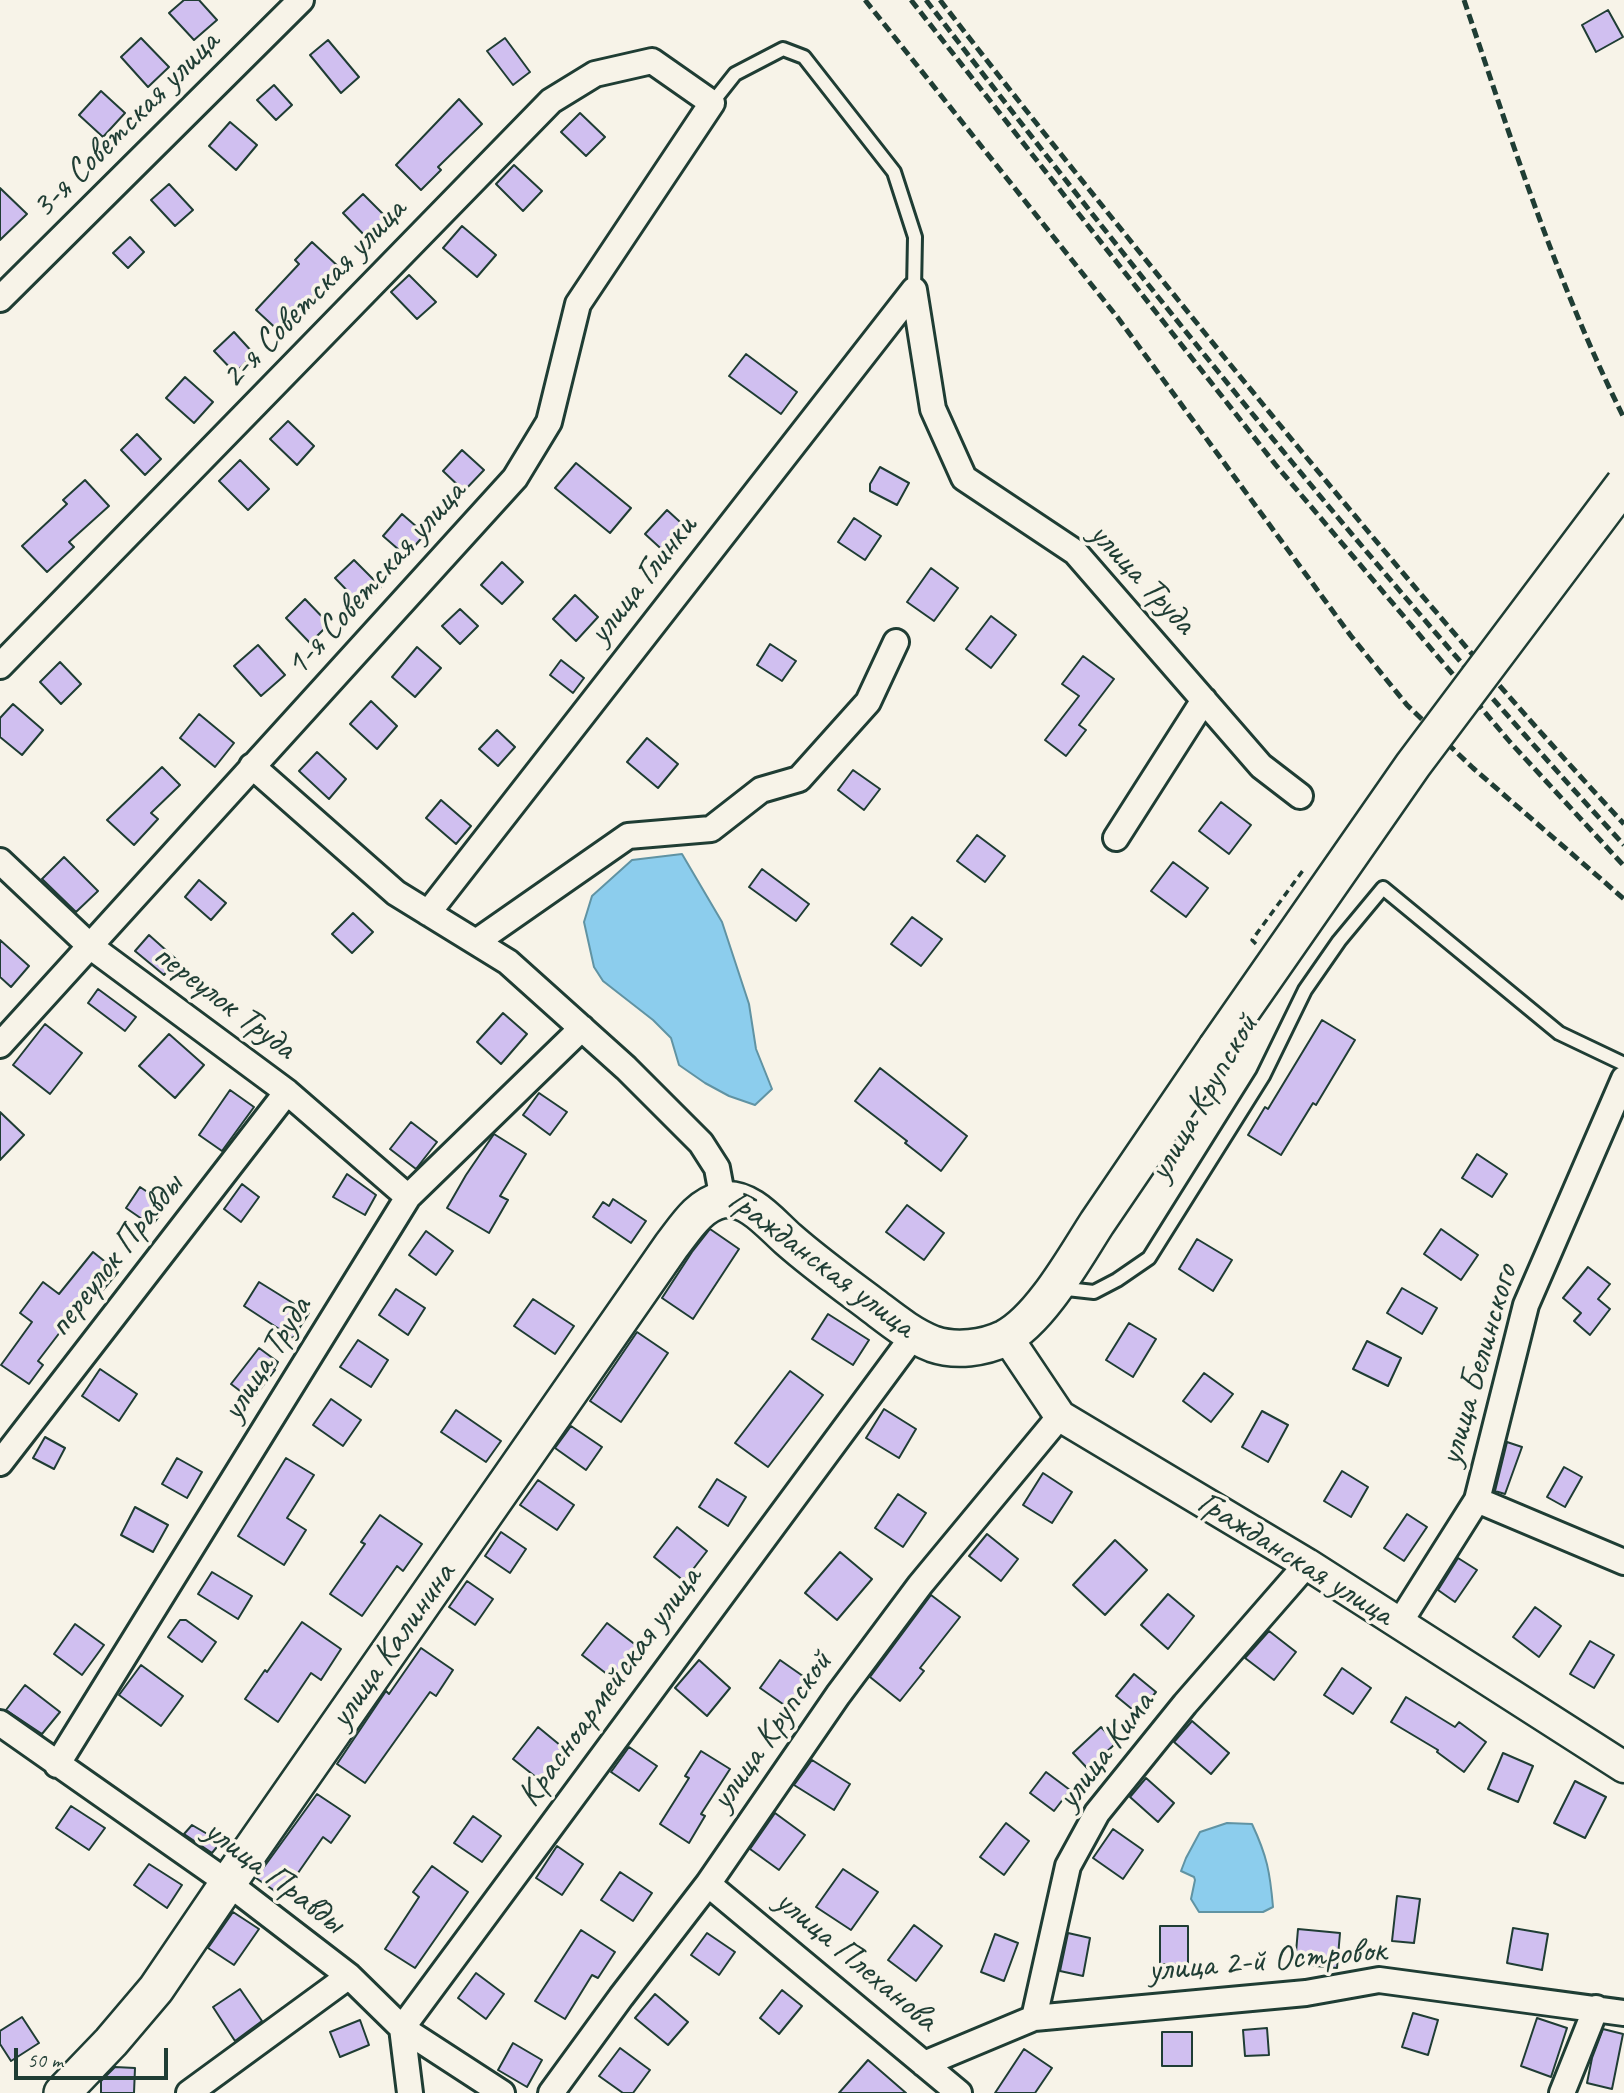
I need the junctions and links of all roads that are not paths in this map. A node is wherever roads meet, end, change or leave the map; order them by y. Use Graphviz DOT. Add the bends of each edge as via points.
graph roads {
  1 [pos="301,0"];
  2 [pos="712,103"];
  3 [pos="914,290"];
  4 [pos="0,299"];
  5 [pos="1624,484"];
  6 [pos="896,642"];
  7 [pos="0,666"];
  8 [pos="1204,700"];
  9 [pos="252,766"];
  10 [pos="1300,796"];
  11 [pos="1116,838"];
  12 [pos="0,861"];
  13 [pos="428,913"];
  14 [pos="476,942"];
  15 [pos="90,946"];
  16 [pos="582,1028"];
  17 [pos="0,1045"];
  18 [pos="1624,1064"];
  19 [pos="1624,1079"];
  20 [pos="287,1092"];
  21 [pos="408,1197"];
  22 [pos="723,1200"];
  23 [pos="1054,1287"];
  24 [pos="914,1335"];
  25 [pos="1007,1337"];
  26 [pos="1060,1416"];
  27 [pos="0,1463"];
  28 [pos="1477,1500"];
  29 [pos="1624,1562"];
  30 [pos="1307,1564"];
  31 [pos="1400,1622"];
  32 [pos="0,1723"];
  33 [pos="57,1765"];
  34 [pos="1624,1767"];
  35 [pos="228,1883"];
  36 [pos="708,1884"];
  37 [pos="349,1976"];
  38 [pos="1596,2008"];
  39 [pos="1624,2013"];
  40 [pos="1034,2018"];
  41 [pos="402,2028"];
  42 [pos="925,2064"];
  43 [pos="62,2093"];
  44 [pos="189,2093"];
  45 [pos="410,2093"];
  46 [pos="502,2093"];
  47 [pos="551,2093"];
  48 [pos="959,2093"];
  49 [pos="1562,2093"];
  1 -- 4 [label="street, 3-я Советская улица"];
  2 -- 3 [label="lane" via="735,75 783,49 804,57 894,172 915,237"];
  2 -- 7 [label="street, 2-я Советская улица" via="652,61 596,75 551,101"];
  2 -- 9 [label="street, 1-я Советская улица" via="578,304 549,422 515,478"];
  3 -- 8 [label="street, улица Труда" via="933,409 964,478 1075,552"];
  3 -- 13 [label="street, улица Глинки"];
  5 -- 23 [label="main road, bridge" via="1413,765"];
  6 -- 14 [label="street" via="868,702 799,779 761,790 711,829 628,836"];
  8 -- 10 [label="street, улица Труда" via="1261,766"];
  8 -- 11 [label="street"];
  9 -- 13 [label="street, Гражданская улица" via="396,893"];
  9 -- 15 [label="street, 1-я Советская улица"];
  12 -- 15 [label="street, переулок Труда"];
  13 -- 14 [label="street, Гражданская улица"];
  14 -- 16 [label="street, Гражданская улица" via="508,962"];
  15 -- 17 [label="street, 1-я Советская улица"];
  15 -- 20 [label="street, переулок Труда"];
  16 -- 21 [label="street, улица Труда"];
  16 -- 22 [label="street, Гражданская улица" via="701,1143 717,1168"];
  18 -- 23 [label="lane, улица Крупской" via="1559,1033 1383,888 1305,990 1263,1076 1149,1258 1094,1292"];
  19 -- 28 [label="street, улица Белинского" via="1526,1305"];
  20 -- 21 [label="street, переулок Труда"];
  20 -- 27 [label="street, переулок Правды"];
  21 -- 33 [label="street, улица Труда"];
  22 -- 24 [label="main road, Гражданская улица" via="749,1205"];
  22 -- 35 [label="main road, улица Калинина" via="697,1213 672,1245"];
  23 -- 25 [label="main road" via="1030,1318"];
  24 -- 25 [label="main road, Гражданская улица" via="936,1345 960,1348"];
  24 -- 41 [label="street, Красноармейская улица"];
  25 -- 26 [label="street, Гражданская улица"];
  26 -- 30 [label="street, Гражданская улица"];
  26 -- 36 [label="street, улица Крупской" via="920,1585"];
  28 -- 29 [label="street"];
  28 -- 31 [label="street, улица Белинского"];
  30 -- 31 [label="street, Гражданская улица"];
  30 -- 40 [label="street, улица Кима" via="1097,1814 1068,1866"];
  31 -- 34 [label="street, Гражданская улица"];
  32 -- 33 [label="street, улица Правды"];
  33 -- 35 [label="street, улица Правды"];
  35 -- 37 [label="street, улица Правды"];
  35 -- 43 [label="main road, улица Калинина" via="156,1989"];
  36 -- 42 [label="street, улица Плеханова"];
  36 -- 47 [label="street, улица Крупской"];
  37 -- 41 [label="street, улица Правды"];
  37 -- 44 [label="street"];
  38 -- 39 [label="street, улица 2-й Островок"];
  38 -- 40 [label="street, улица 2-й Островок" via="1379,1980 1306,1993"];
  38 -- 49 [label="street"];
  40 -- 42 [label="street, улица 2-й Островок"];
  41 -- 45 [label="street"];
  41 -- 46 [label="street, улица Правды"];
  42 -- 48 [label="street, улица Плеханова"];
}
